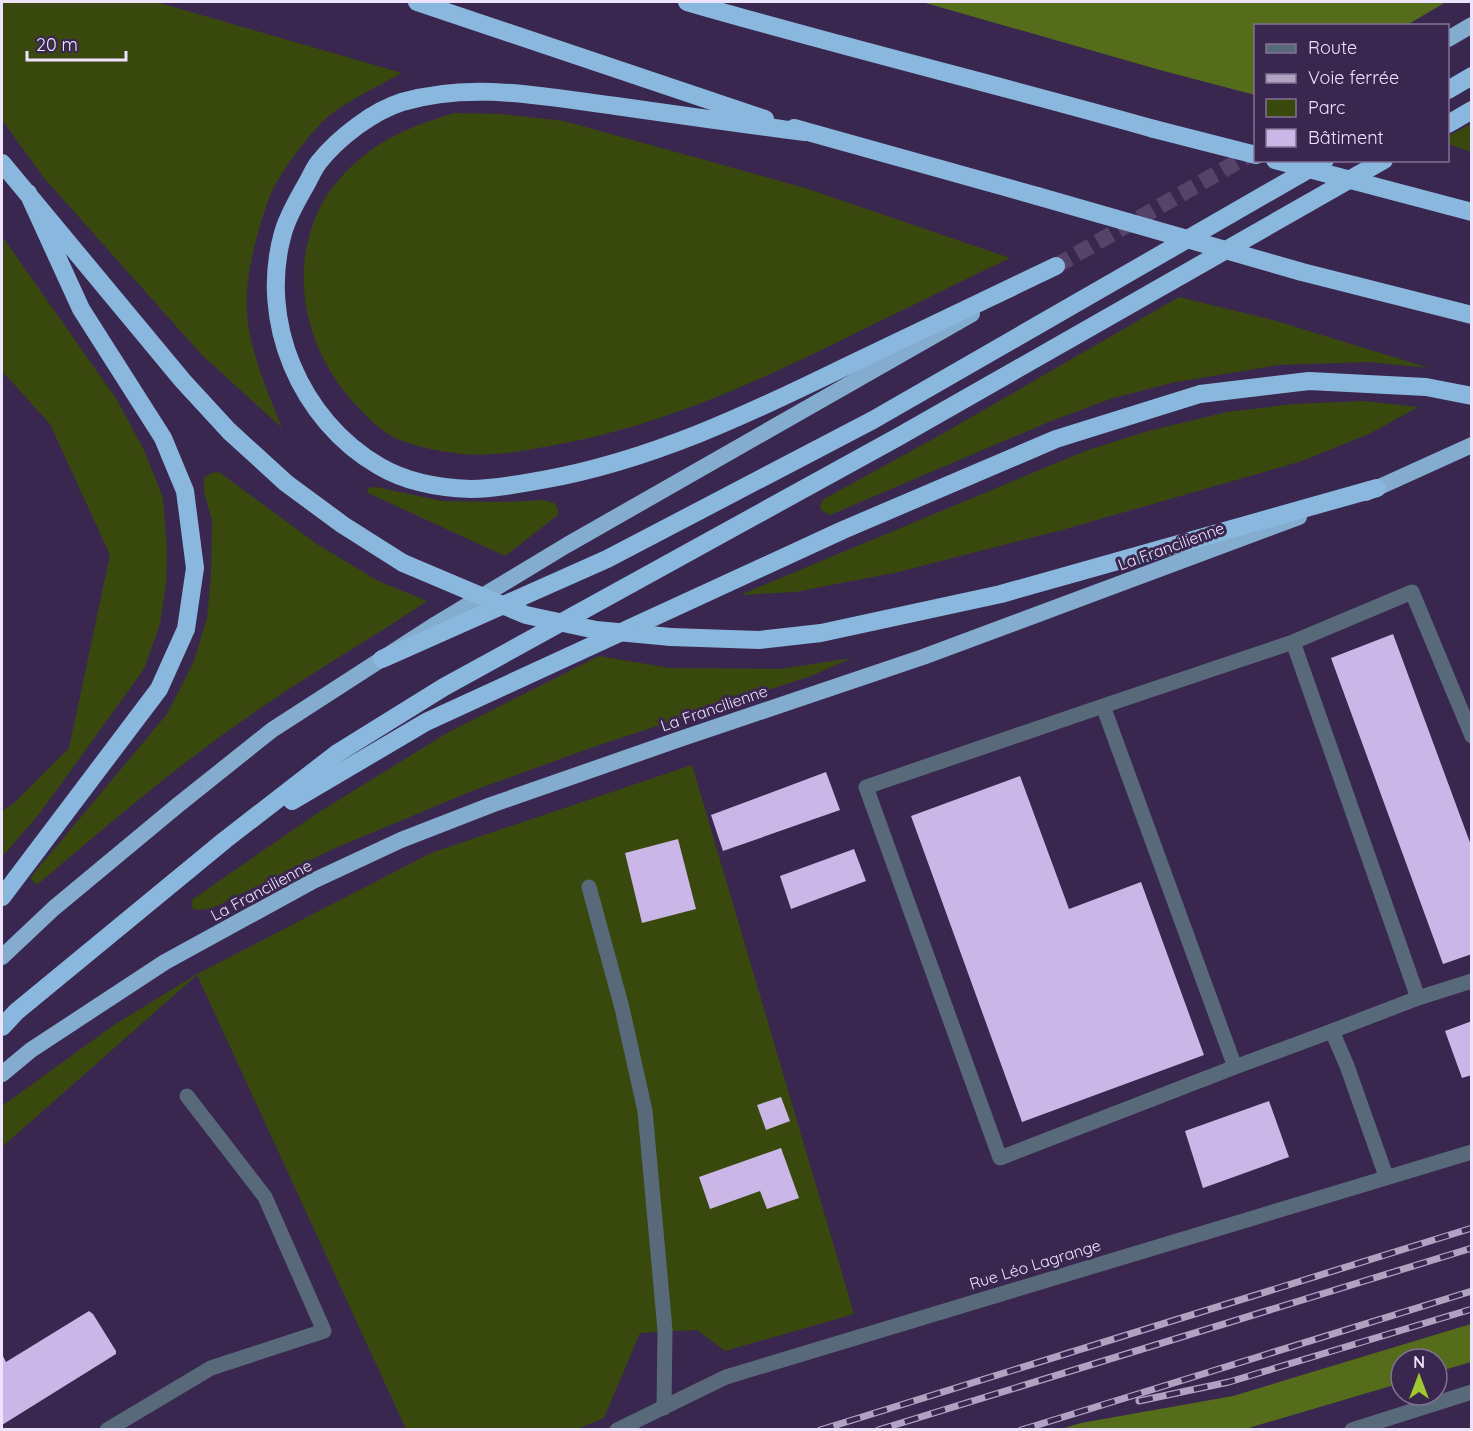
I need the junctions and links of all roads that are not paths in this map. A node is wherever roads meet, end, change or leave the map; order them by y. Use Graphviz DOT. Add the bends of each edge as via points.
graph roads {
  1 [pos="417,2"];
  2 [pos="687,2"];
  3 [pos="1472,25"];
  4 [pos="1449,38"];
  5 [pos="1472,76"];
  6 [pos="1449,89"];
  7 [pos="1472,110"];
  8 [pos="1449,123"];
  9 [pos="805,132"];
  10 [pos="1254,154"];
  11 [pos="1283,162"];
  12 [pos="1322,162"];
  13 [pos="1380,162"];
  14 [pos="2,163"];
  15 [pos="28,193"];
  16 [pos="1472,212"];
  17 [pos="1056,266"];
  18 [pos="1472,315"];
  19 [pos="1472,396"];
  20 [pos="1472,445"];
  21 [pos="1377,489"];
  22 [pos="1293,642"];
  23 [pos="382,659"];
  24 [pos="1103,706"];
  25 [pos="1472,736"];
  26 [pos="225,840"];
  27 [pos="589,887"];
  28 [pos="2,897"];
  29 [pos="2,957"];
  30 [pos="1472,981"];
  31 [pos="1418,998"];
  32 [pos="2,1027"];
  33 [pos="1332,1031"];
  34 [pos="1235,1067"];
  35 [pos="2,1074"];
  36 [pos="187,1096"];
  37 [pos="1472,1152"];
  38 [pos="1386,1176"];
  39 [pos="1472,1392"];
  40 [pos="664,1408"];
  41 [pos="107,1430"];
  42 [pos="617,1430"];
  43 [pos="1352,1430"];
  1 -- 9 [label="highway"];
  2 -- 10 [label="highway, bridge"];
  3 -- 4 [label="highway"];
  5 -- 6 [label="highway"];
  7 -- 8 [label="highway"];
  9 -- 17 [label="highway" via="509,92 447,92 398,103 355,127 318,163 284,231 276,303 291,365 319,414 344,441 381,467 427,485 473,489 518,485 618,463 670,445 779,399"];
  9 -- 18 [label="highway, bridge" via="1302,272"];
  11 -- 16 [label="highway, bridge"];
  12 -- 23 [label="highway" via="873,420 606,559"];
  13 -- 26 [label="highway" via="898,436 444,687 336,754"];
  14 -- 15 [label="highway"];
  15 -- 21 [label="highway, bridge" via="183,381 229,431 286,483 403,563 526,615 596,630 671,637 759,639 821,633 1000,594"];
  15 -- 28 [label="highway" via="81,309 163,438 185,491 195,568 186,628 159,689"];
  17 -- 23 [label="highway" via="567,545"];
  19 -- 26 [label="highway" via="1426,387 1309,381 1200,394 1056,439 843,530 426,722"];
  20 -- 21 [label="highway, La Francilienne"];
  21 -- 35 [label="highway, La Francilienne" via="923,657 491,805 401,840 313,881 165,962 31,1050"];
  22 -- 24 [label="street"];
  22 -- 25 [label="street" via="1412,592"];
  22 -- 31 [label="street"];
  23 -- 29 [label="highway" via="272,730 54,908"];
  24 -- 34 [label="street"];
  24 -- 34 [label="street" via="866,787 1000,1158"];
  26 -- 32 [label="highway"];
  27 -- 40 [label="street" via="645,1111 665,1330"];
  30 -- 31 [label="street"];
  31 -- 33 [label="street"];
  33 -- 34 [label="street"];
  33 -- 38 [label="street"];
  36 -- 41 [label="street" via="265,1197 324,1331 211,1368"];
  37 -- 38 [label="street, Rue Léo Lagrange"];
  38 -- 40 [label="street, Rue Léo Lagrange" via="726,1377"];
  39 -- 43 [label="street"];
  40 -- 42 [label="street, Rue Léo Lagrange"];
}
